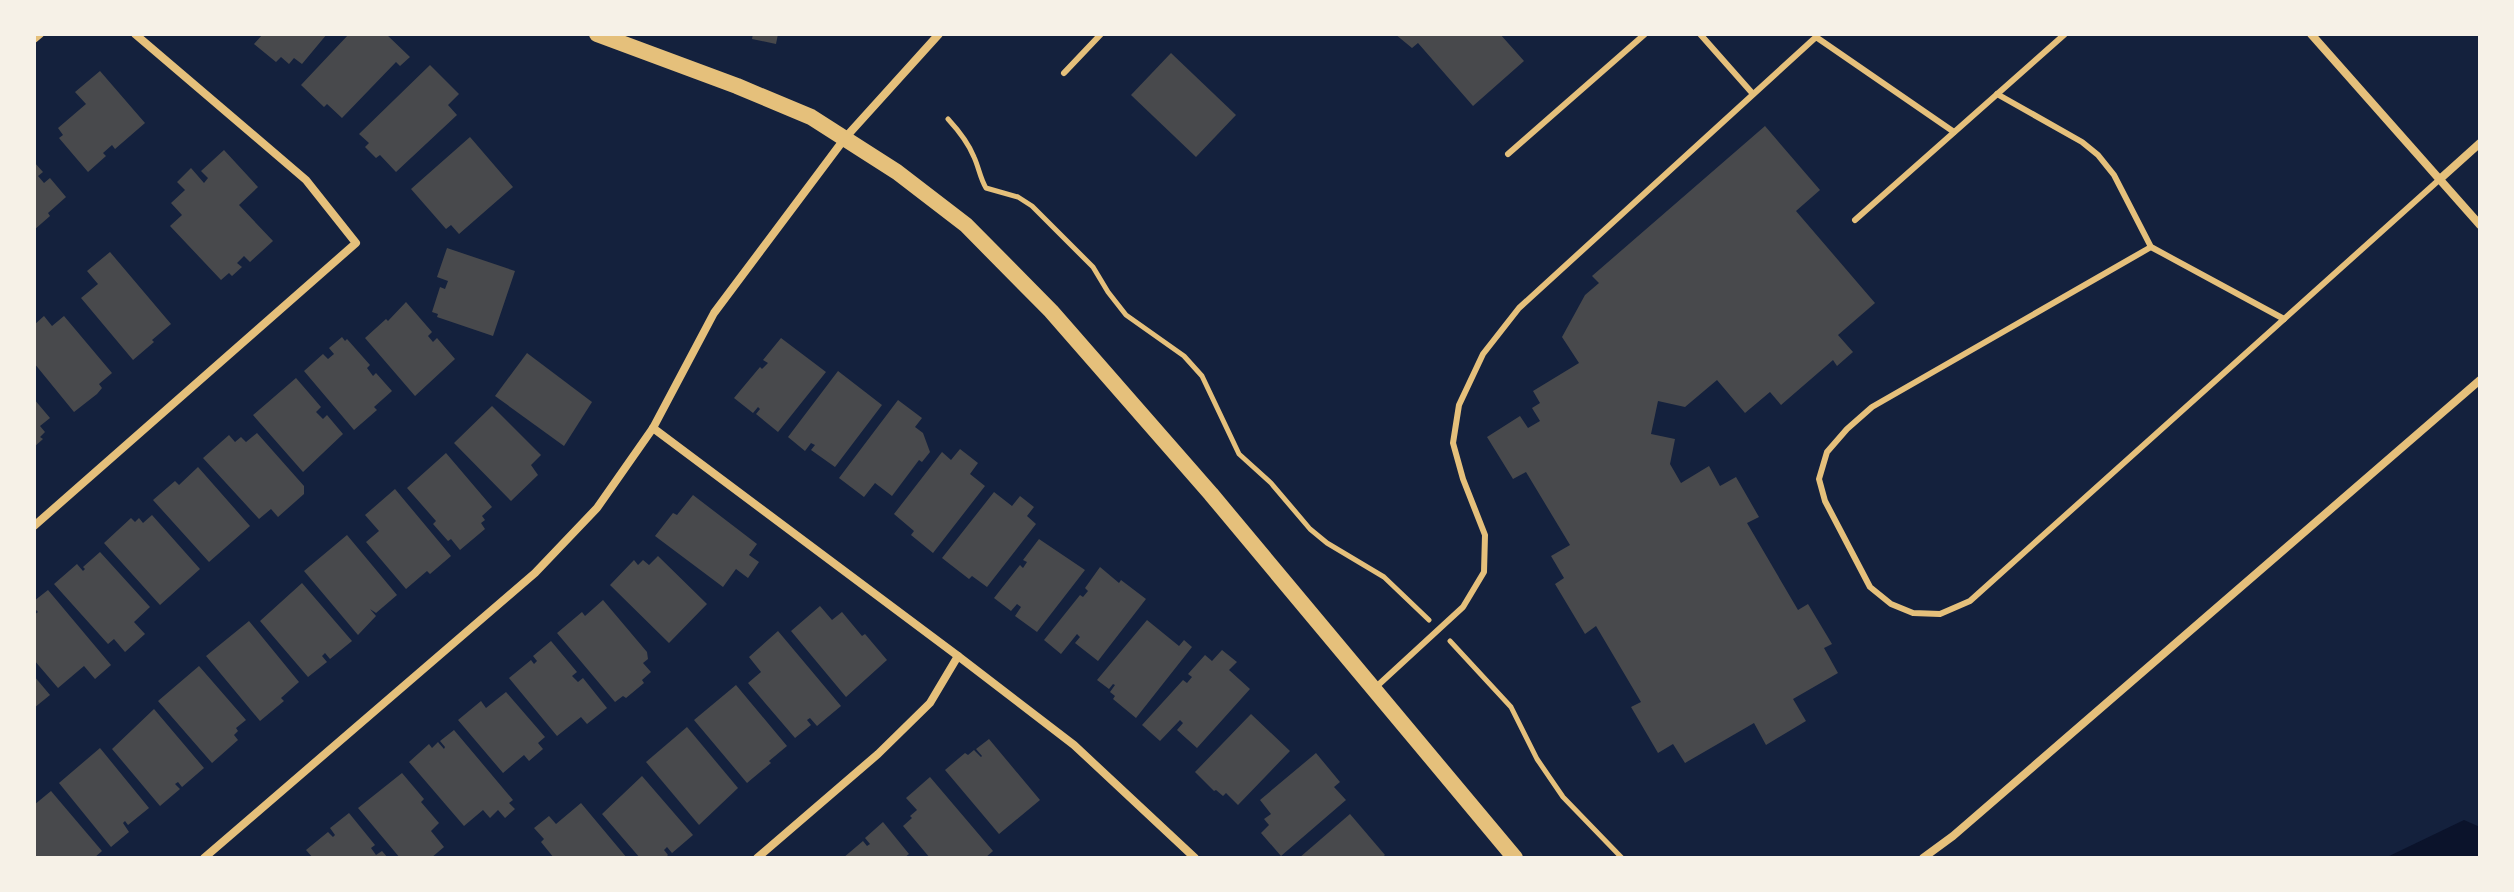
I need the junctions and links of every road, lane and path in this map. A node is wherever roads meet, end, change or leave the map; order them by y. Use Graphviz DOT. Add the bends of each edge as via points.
graph roads {
  1 [pos="40,34"];
  2 [pos="135,34"];
  3 [pos="597,34"];
  4 [pos="939,34"];
  5 [pos="1101,34"];
  6 [pos="1645,34"];
  7 [pos="1700,34"];
  8 [pos="2065,34"];
  9 [pos="2311,34"];
  10 [pos="1818,36"];
  11 [pos="34,39"];
  12 [pos="1064,73"];
  13 [pos="1753,94"];
  14 [pos="1997,94"];
  15 [pos="948,119"];
  16 [pos="1954,132"];
  17 [pos="845,138"];
  18 [pos="2480,143"];
  19 [pos="1508,154"];
  20 [pos="2440,179"];
  21 [pos="1855,220"];
  22 [pos="2480,225"];
  23 [pos="2151,247"];
  24 [pos="2284,319"];
  25 [pos="2480,380"];
  26 [pos="653,428"];
  27 [pos="34,526"];
  28 [pos="1439,630"];
  29 [pos="958,656"];
  30 [pos="1374,689"];
  31 [pos="204,858"];
  32 [pos="757,858"];
  33 [pos="1195,858"];
  34 [pos="1515,858"];
  35 [pos="1622,858"];
  36 [pos="1923,858"];
  1 -- 11 [label="street"];
  2 -- 27 [label="street" via="306,180 356,243"];
  3 -- 17 [label="main road" via="762,96"];
  4 -- 17 [label="street"];
  5 -- 12 [label="lane"];
  6 -- 19 [label="lane"];
  7 -- 13 [label="lane"];
  8 -- 14 [label="lane"];
  9 -- 20 [label="street"];
  10 -- 13 [label="lane"];
  10 -- 16 [label="lane"];
  13 -- 28 [label="lane" via="1519,308 1483,354 1459,405 1453,443 1485,535 1484,572 1463,607"];
  14 -- 16 [label="lane"];
  14 -- 23 [label="lane" via="2098,155"];
  15 -- 28 [label="path" via="964,136 986,188 1032,206 1093,267 1126,315 1184,356 1208,387 1239,454 1310,529 1384,577"];
  16 -- 21 [label="lane"];
  17 -- 26 [label="street" via="714,313"];
  17 -- 30 [label="main road" via="966,225 1051,311"];
  18 -- 20 [label="street"];
  20 -- 22 [label="street"];
  20 -- 24 [label="lane"];
  23 -- 24 [label="lane"];
  23 -- 24 [label="lane" via="1872,407 1827,452 1819,479 1825,501 1870,587 1891,604 1913,613 1940,614 1970,601"];
  25 -- 36 [label="street"];
  26 -- 29 [label="street"];
  26 -- 31 [label="street" via="597,508 535,573"];
  28 -- 30 [label="lane"];
  28 -- 35 [label="path" via="1511,707 1563,797"];
  29 -- 32 [label="street" via="930,703"];
  29 -- 33 [label="street" via="1074,745"];
  30 -- 34 [label="main road"];
}
